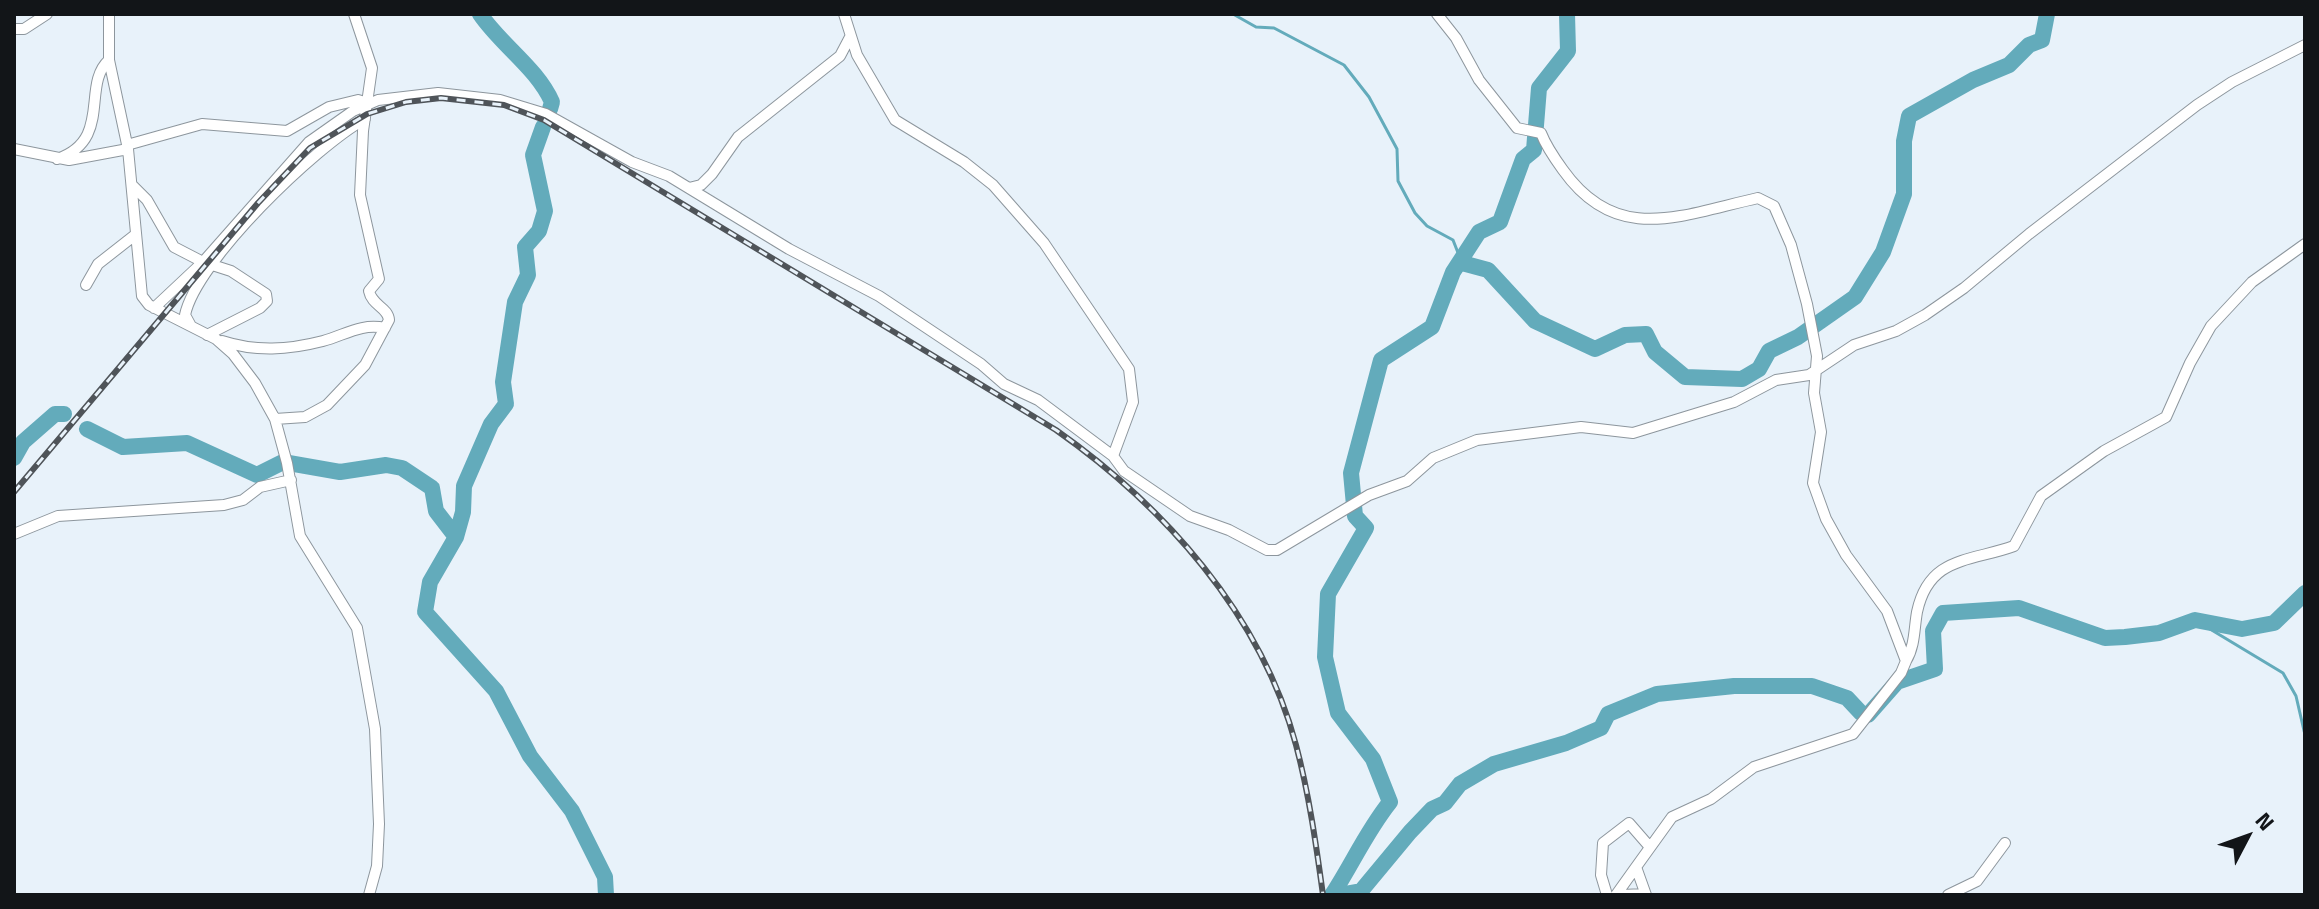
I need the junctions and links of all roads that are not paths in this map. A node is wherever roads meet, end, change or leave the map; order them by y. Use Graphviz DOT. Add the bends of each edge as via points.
graph roads {
  1 [pos="47,14"];
  2 [pos="109,14"];
  3 [pos="354,14"];
  4 [pos="844,14"];
  5 [pos="1437,14"];
  6 [pos="14,29"];
  7 [pos="850,37"];
  8 [pos="2305,45"];
  9 [pos="109,60"];
  10 [pos="368,103"];
  11 [pos="365,119"];
  12 [pos="128,147"];
  13 [pos="14,149"];
  14 [pos="57,159"];
  15 [pos="132,185"];
  16 [pos="689,188"];
  17 [pos="135,235"];
  18 [pos="2305,244"];
  19 [pos="208,264"];
  20 [pos="86,285"];
  21 [pos="154,308"];
  22 [pos="191,327"];
  23 [pos="385,328"];
  24 [pos="212,337"];
  25 [pos="1817,370"];
  26 [pos="275,419"];
  27 [pos="1113,456"];
  28 [pos="291,480"];
  29 [pos="14,534"];
  30 [pos="1906,661"];
  31 [pos="2005,843"];
  32 [pos="1649,846"];
  33 [pos="1636,867"];
  34 [pos="371,892"];
  35 [pos="1607,895"];
  36 [pos="1616,895"];
  37 [pos="1622,895"];
  38 [pos="1646,895"];
  39 [pos="1948,895"];
  1 -- 6 [label="street" via="24,29"];
  2 -- 9 [label="street"];
  3 -- 10 [label="street" via="372,68"];
  4 -- 7 [label="street"];
  5 -- 25 [label="street" via="1517,128 1541,133 1575,189 1596,207 1621,217 1649,219 1758,198 1769,201 1791,245"];
  7 -- 16 [label="street" via="840,56 738,137 712,174"];
  7 -- 27 [label="street" via="895,120 993,185 1044,243 1129,369 1133,402"];
  8 -- 25 [label="street" via="2197,105 1925,315 1854,345"];
  9 -- 12 [label="street"];
  9 -- 14 [label="street" via="99,71 88,133 75,151"];
  10 -- 11 [label="street"];
  10 -- 12 [label="street" via="358,100 329,107 287,131 202,124"];
  10 -- 16 [label="street" via="438,93 500,100 546,114"];
  10 -- 19 [label="street" via="309,142"];
  11 -- 19 [label="street" via="290,177"];
  11 -- 23 [label="street" via="360,195 379,279 369,291 389,316"];
  12 -- 14 [label="street"];
  12 -- 15 [label="street"];
  13 -- 14 [label="street"];
  15 -- 17 [label="street"];
  15 -- 19 [label="street" via="147,200 174,247"];
  16 -- 27 [label="street" via="890,303"];
  17 -- 20 [label="street" via="98,264"];
  17 -- 21 [label="street" via="142,296"];
  18 -- 30 [label="street" via="2252,282 2211,326 2161,422 2104,451 2041,496 2014,546 1954,561 1938,571 1918,608"];
  19 -- 21 [label="street"];
  19 -- 22 [label="street" via="187,308"];
  19 -- 24 [label="street" via="231,271 267,301"];
  21 -- 22 [label="street"];
  22 -- 24 [label="street"];
  23 -- 24 [label="street" via="363,327 321,342 273,350"];
  23 -- 26 [label="street" via="365,365 327,405 305,417"];
  24 -- 26 [label="street" via="240,362"];
  25 -- 27 [label="street" via="1633,433 1581,427 1477,440 1433,458 1407,481 1369,495 1277,550 1190,516 1124,471"];
  25 -- 30 [label="street" via="1814,393 1821,432 1813,483 1846,555 1887,611"];
  26 -- 28 [label="street"];
  28 -- 29 [label="street" via="266,485 224,505 58,516"];
  28 -- 34 [label="street" via="303,544 350,615 360,641 375,729 379,824"];
  30 -- 32 [label="street" via="1853,734 1754,767 1711,799 1667,821"];
  31 -- 39 [label="street" via="1977,881"];
  32 -- 33 [label="street"];
  32 -- 35 [label="street" via="1629,823 1603,843 1601,875"];
  33 -- 36 [label="street"];
  33 -- 38 [label="street"];
  37 -- 38 [label="street"];
}
